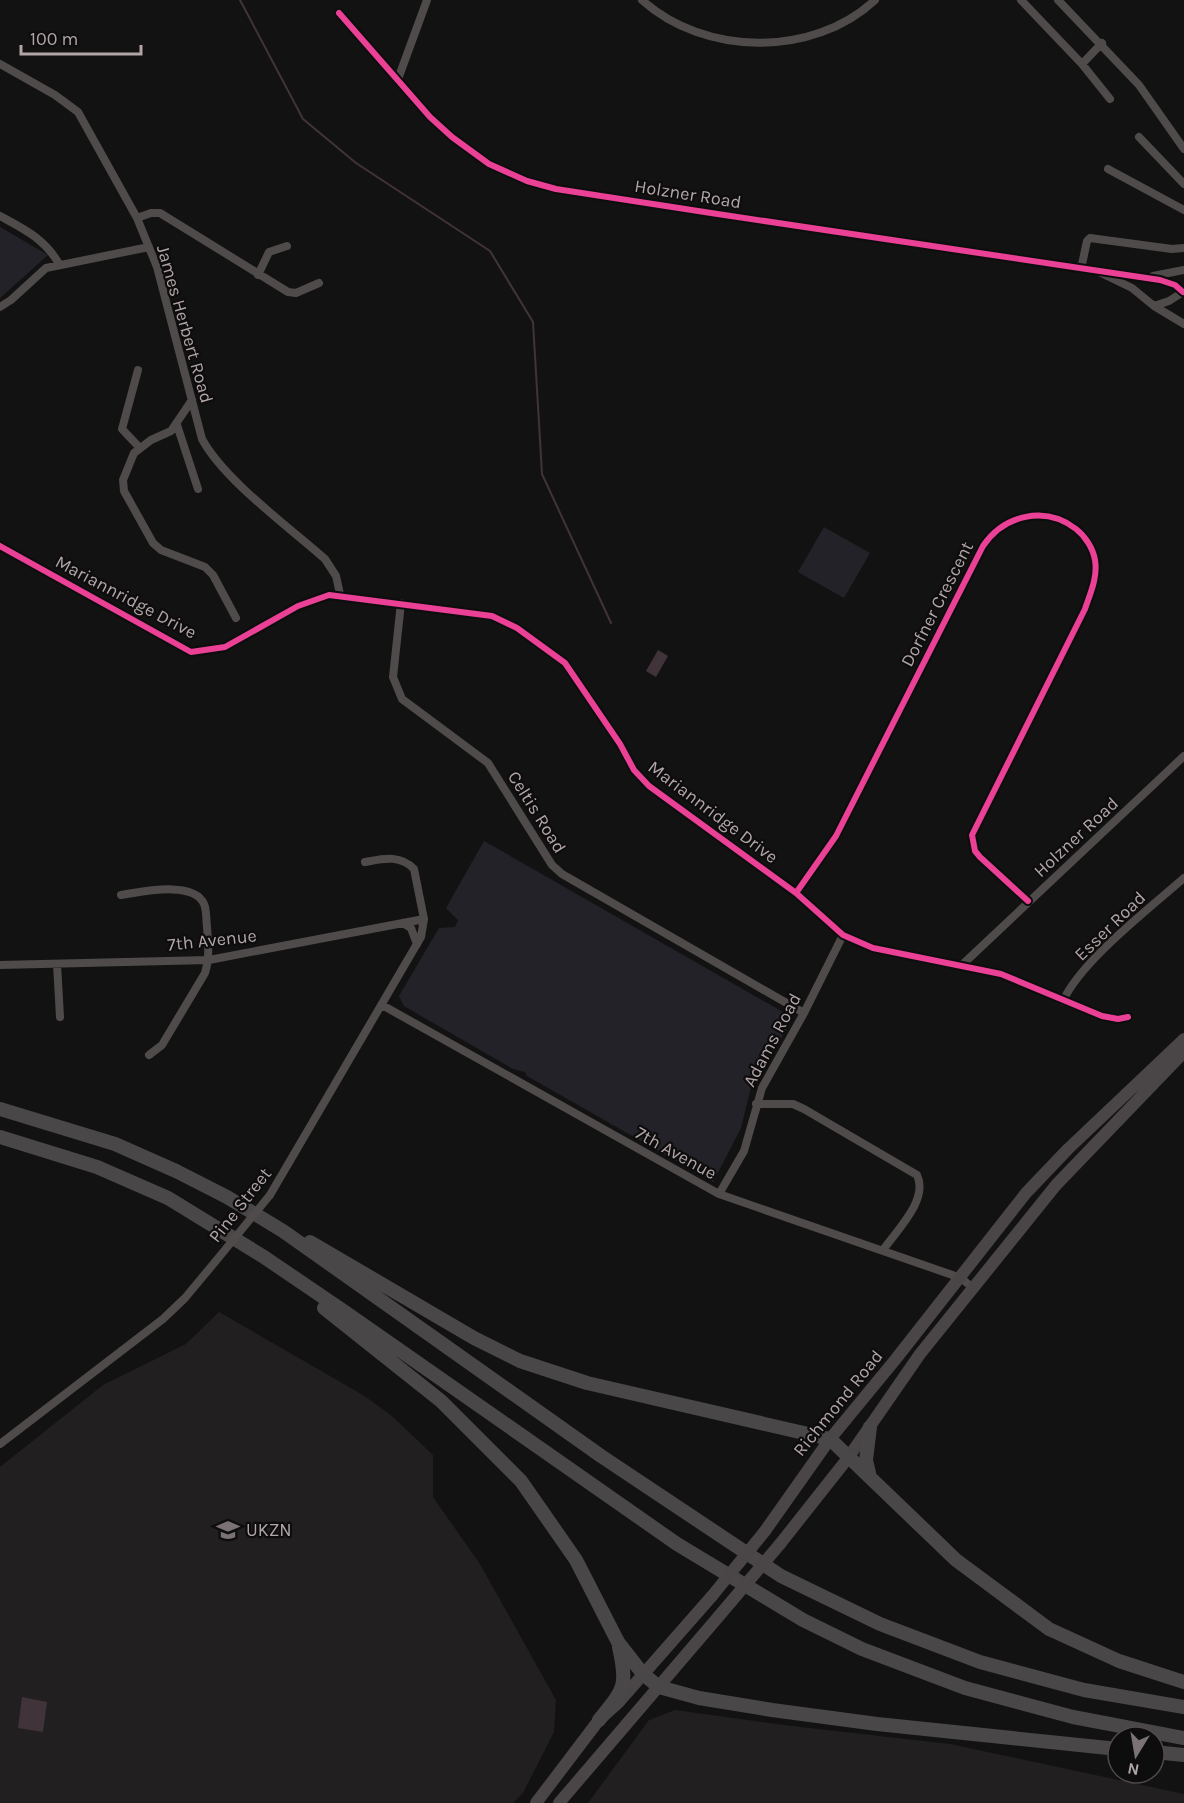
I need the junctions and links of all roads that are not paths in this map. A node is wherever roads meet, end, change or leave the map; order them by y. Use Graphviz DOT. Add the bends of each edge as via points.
graph roads {
  1 [pos="427,0"];
  2 [pos="642,0"];
  3 [pos="875,0"];
  4 [pos="1021,0"];
  5 [pos="1058,0"];
  6 [pos="339,13"];
  7 [pos="1102,43"];
  8 [pos="0,64"];
  9 [pos="1082,64"];
  10 [pos="398,79"];
  11 [pos="1110,99"];
  12 [pos="1139,137"];
  13 [pos="1184,149"];
  14 [pos="1108,169"];
  15 [pos="1184,184"];
  16 [pos="1184,210"];
  17 [pos="0,216"];
  18 [pos="137,218"];
  19 [pos="286,246"];
  20 [pos="149,247"];
  21 [pos="1184,248"];
  22 [pos="59,264"];
  23 [pos="1081,269"];
  24 [pos="1184,270"];
  25 [pos="1097,271"];
  26 [pos="258,275"];
  27 [pos="1142,277"];
  28 [pos="319,283"];
  29 [pos="1183,290"];
  30 [pos="1184,303"];
  31 [pos="1154,306"];
  32 [pos="0,307"];
  33 [pos="1184,324"];
  34 [pos="138,370"];
  35 [pos="192,400"];
  36 [pos="177,425"];
  37 [pos="139,447"];
  38 [pos="198,489"];
  39 [pos="0,546"];
  40 [pos="340,594"];
  41 [pos="401,603"];
  42 [pos="236,618"];
  43 [pos="1184,756"];
  44 [pos="365,862"];
  45 [pos="1184,878"];
  46 [pos="796,894"];
  47 [pos="121,895"];
  48 [pos="1028,901"];
  49 [pos="423,919"];
  50 [pos="402,922"];
  51 [pos="843,935"];
  52 [pos="417,944"];
  53 [pos="209,960"];
  54 [pos="57,964"];
  55 [pos="963,964"];
  56 [pos="0,965"];
  57 [pos="1063,1001"];
  58 [pos="382,1005"];
  59 [pos="804,1013"];
  60 [pos="60,1017"];
  61 [pos="1128,1017"];
  62 [pos="1184,1039"];
  63 [pos="1184,1052"];
  64 [pos="149,1055"];
  65 [pos="756,1104"];
  66 [pos="0,1109"];
  67 [pos="0,1137"];
  68 [pos="720,1194"];
  69 [pos="283,1231"];
  70 [pos="883,1250"];
  71 [pos="264,1257"];
  72 [pos="961,1278"];
  73 [pos="974,1289"];
  74 [pos="870,1427"];
  75 [pos="830,1438"];
  76 [pos="0,1444"];
  77 [pos="848,1458"];
  78 [pos="869,1473"];
  79 [pos="618,1642"];
  80 [pos="643,1674"];
  81 [pos="1184,1682"];
  82 [pos="659,1687"];
  83 [pos="1184,1707"];
  84 [pos="599,1720"];
  85 [pos="1184,1738"];
  86 [pos="1106,1748"];
  87 [pos="1166,1753"];
  88 [pos="1184,1755"];
  89 [pos="536,1803"];
  90 [pos="559,1803"];
  1 -- 10 [label="street"];
  2 -- 3 [label="street" via="681,27 716,38 781,42 834,28"];
  4 -- 9 [label="street"];
  5 -- 7 [label="street"];
  6 -- 10 [label="street, Holzner Road"];
  7 -- 9 [label="street"];
  7 -- 13 [label="street" via="1161,113"];
  8 -- 18 [label="street, James Herbert Road" via="78,112"];
  9 -- 11 [label="street"];
  10 -- 23 [label="street, Holzner Road" via="430,117 471,152 527,181"];
  12 -- 15 [label="street"];
  14 -- 16 [label="street"];
  17 -- 22 [label="street" via="37,237 52,250"];
  18 -- 20 [label="street, James Herbert Road"];
  18 -- 26 [label="street" via="160,213"];
  19 -- 26 [label="street" via="269,252"];
  20 -- 22 [label="street"];
  20 -- 35 [label="street, James Herbert Road"];
  21 -- 23 [label="street" via="1090,238"];
  22 -- 32 [label="street" via="46,268"];
  23 -- 25 [label="street, Holzner Road"];
  24 -- 27 [label="street"];
  25 -- 27 [label="street"];
  25 -- 31 [label="street, Holzner Road" via="1132,288"];
  26 -- 28 [label="street" via="292,293"];
  27 -- 29 [label="street"];
  29 -- 30 [label="street"];
  29 -- 31 [label="street"];
  31 -- 33 [label="street, Holzner Road"];
  34 -- 37 [label="street" via="122,429"];
  35 -- 36 [label="street"];
  35 -- 40 [label="street, James Herbert Road" via="210,455 325,559 336,576"];
  36 -- 37 [label="street"];
  36 -- 38 [label="street"];
  37 -- 42 [label="street" via="123,480 124,491 147,535 161,550 205,567"];
  39 -- 40 [label="street, Mariannridge Drive" via="191,652 225,647 298,606"];
  40 -- 41 [label="street, Mariannridge Drive"];
  41 -- 46 [label="street, Mariannridge Drive" via="501,619 554,654 579,679 634,770 649,786"];
  41 -- 59 [label="street, Celtis Road" via="393,677 402,699 488,763 552,865"];
  43 -- 48 [label="street, Holzner Road"];
  44 -- 49 [label="street" via="388,858 411,866"];
  45 -- 57 [label="street, Esser Road" via="1111,943"];
  46 -- 48 [label="street, Dorfner Crescent" via="836,836 989,536 1017,518 1046,515 1081,533 1095,559 1095,576 1085,609 972,835 980,857"];
  46 -- 51 [label="street, Mariannridge Drive"];
  47 -- 53 [label="street" via="166,889 186,890 200,898 205,906"];
  48 -- 55 [label="street, Holzner Road"];
  49 -- 50 [label="street, 7th Avenue"];
  49 -- 52 [label="street, Pine Street"];
  50 -- 52 [label="street" via="411,928"];
  50 -- 53 [label="street, 7th Avenue"];
  51 -- 55 [label="street, Mariannridge Drive" via="873,948"];
  51 -- 59 [label="street, Adams Road"];
  52 -- 58 [label="street, Pine Street"];
  53 -- 54 [label="street, 7th Avenue"];
  53 -- 64 [label="street" via="162,1046"];
  54 -- 56 [label="street, 7th Avenue"];
  54 -- 60 [label="street"];
  55 -- 57 [label="street, Mariannridge Drive" via="1001,974"];
  57 -- 61 [label="street, Mariannridge Drive" via="1110,1018"];
  58 -- 68 [label="street, 7th Avenue"];
  58 -- 76 [label="street, Pine Street, bridge" via="270,1195 185,1298"];
  59 -- 65 [label="street, Adams Road"];
  62 -- 72 [label="highway, Richmond Road" via="1044,1174"];
  63 -- 73 [label="highway, Richmond Road" via="1056,1185"];
  65 -- 68 [label="street, Adams Road" via="744,1151"];
  65 -- 70 [label="street" via="793,1104 917,1175 917,1200"];
  66 -- 69 [label="highway" via="72,1130 156,1162 227,1197"];
  67 -- 71 [label="highway" via="131,1181 168,1198"];
  68 -- 70 [label="street, 7th Avenue"];
  69 -- 75 [label="highway" via="313,1243 520,1361 587,1383"];
  69 -- 83 [label="highway" via="601,1456 781,1576 880,1624 980,1662 1084,1690"];
  70 -- 72 [label="street, 7th Avenue"];
  71 -- 79 [label="highway" via="271,1270 441,1401 521,1481 576,1560"];
  71 -- 85 [label="highway" via="677,1544 803,1620 862,1649 965,1688 1073,1717"];
  72 -- 73 [label="street, 7th Avenue"];
  72 -- 75 [label="highway, Richmond Road"];
  73 -- 74 [label="highway, Richmond Road" via="920,1354"];
  74 -- 77 [label="highway, Richmond Road"];
  74 -- 78 [label="highway" via="866,1460"];
  75 -- 77 [label="highway"];
  75 -- 80 [label="highway, Richmond Road, bridge" via="765,1531"];
  77 -- 78 [label="highway"];
  77 -- 82 [label="highway, Richmond Road, bridge"];
  78 -- 81 [label="highway" via="956,1560 1049,1629 1093,1651"];
  79 -- 80 [label="highway"];
  79 -- 84 [label="highway" via="624,1682 619,1696"];
  80 -- 82 [label="highway"];
  80 -- 84 [label="highway, Richmond Road"];
  82 -- 86 [label="highway" via="709,1700 877,1725"];
  82 -- 90 [label="highway, Richmond Road"];
  84 -- 89 [label="highway, Richmond Road"];
  87 -- 88 [label="highway"];
}
